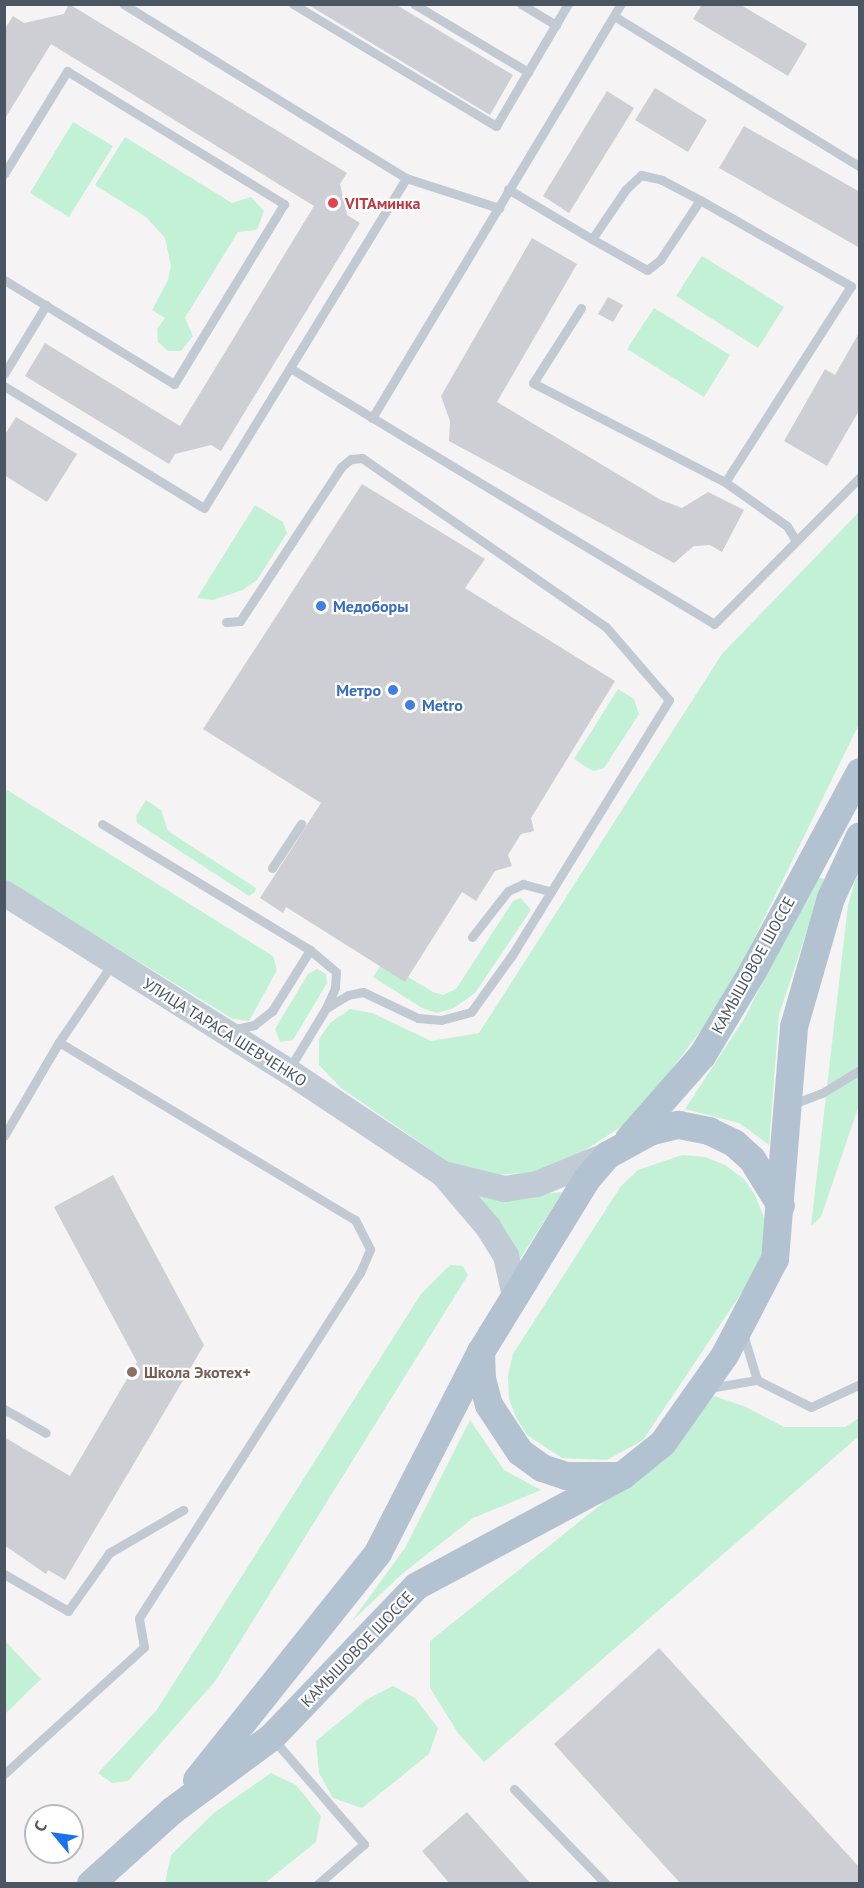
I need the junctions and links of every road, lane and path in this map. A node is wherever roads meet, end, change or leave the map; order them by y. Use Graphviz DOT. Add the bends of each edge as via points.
graph roads {
  1 [pos="123,4"];
  2 [pos="292,4"];
  3 [pos="414,4"];
  4 [pos="521,4"];
  5 [pos="568,4"];
  6 [pos="621,4"];
  7 [pos="614,16"];
  8 [pos="556,25"];
  9 [pos="528,72"];
  10 [pos="860,167"];
  11 [pos="4,174"];
  12 [pos="406,178"];
  13 [pos="508,189"];
  14 [pos="700,200"];
  15 [pos="499,208"];
  16 [pos="592,239"];
  17 [pos="4,280"];
  18 [pos="46,305"];
  19 [pos="581,308"];
  20 [pos="290,368"];
  21 [pos="4,374"];
  22 [pos="4,386"];
  23 [pos="372,418"];
  24 [pos="860,477"];
  25 [pos="725,482"];
  26 [pos="796,541"];
  27 [pos="226,622"];
  28 [pos="860,772"];
  29 [pos="102,824"];
  30 [pos="301,824"];
  31 [pos="860,836"];
  32 [pos="272,868"];
  33 [pos="550,891"];
  34 [pos="4,893"];
  35 [pos="472,937"];
  36 [pos="310,950"];
  37 [pos="113,962"];
  38 [pos="326,1008"];
  39 [pos="224,1031"];
  40 [pos="59,1042"];
  41 [pos="860,1070"];
  42 [pos="288,1071"];
  43 [pos="785,1107"];
  44 [pos="4,1136"];
  45 [pos="617,1149"];
  46 [pos="443,1174"];
  47 [pos="781,1206"];
  48 [pos="515,1296"];
  49 [pos="741,1326"];
  50 [pos="481,1352"];
  51 [pos="757,1380"];
  52 [pos="860,1384"];
  53 [pos="700,1390"];
  54 [pos="4,1409"];
  55 [pos="46,1433"];
  56 [pos="622,1476"];
  57 [pos="183,1510"];
  58 [pos="4,1574"];
  59 [pos="272,1737"];
  60 [pos="4,1774"];
  61 [pos="514,1789"];
  62 [pos="172,1811"];
  63 [pos="91,1884"];
  64 [pos="318,1884"];
  65 [pos="606,1884"];
  1 -- 12 [label="lane"];
  2 -- 9 [label="lane" via="496,126"];
  3 -- 9 [label="lane"];
  4 -- 8 [label="lane"];
  5 -- 8 [label="lane"];
  6 -- 7 [label="lane"];
  7 -- 10 [label="lane"];
  7 -- 13 [label="lane"];
  8 -- 9 [label="lane"];
  11 -- 18 [label="lane" via="67,71 284,204 174,384"];
  12 -- 15 [label="lane"];
  12 -- 20 [label="lane"];
  13 -- 15 [label="lane"];
  13 -- 16 [label="lane"];
  14 -- 16 [label="lane" via="662,180 641,175 626,189"];
  14 -- 16 [label="lane" via="660,260 647,270"];
  14 -- 25 [label="lane" via="851,286"];
  15 -- 23 [label="lane"];
  17 -- 18 [label="lane"];
  18 -- 21 [label="lane"];
  19 -- 25 [label="lane" via="533,383"];
  20 -- 22 [label="lane" via="204,508"];
  20 -- 23 [label="lane"];
  23 -- 26 [label="lane" via="714,624"];
  24 -- 26 [label="lane"];
  25 -- 26 [label="lane" via="787,526"];
  27 -- 33 [label="lane" via="240,621 341,467 351,459 362,458 606,627 669,700"];
  28 -- 45 [label="main road, КАМЫШОВОЕ ШОССЕ" via="753,971 702,1056"];
  29 -- 36 [label="lane"];
  30 -- 32 [label="lane"];
  31 -- 43 [label="main road, КАМЫШОВОЕ ШОССЕ" via="831,898 794,1027"];
  33 -- 35 [label="lane" via="523,884 508,891"];
  33 -- 38 [label="lane" via="471,1012 441,1020 418,1018 363,992 348,995"];
  34 -- 37 [label="main road, УЛИЦА ТАРАСА ШЕВЧЕНКО"];
  36 -- 38 [label="lane" via="336,972 335,988"];
  36 -- 39 [label="lane" via="272,1011 255,1025"];
  37 -- 39 [label="main road, УЛИЦА ТАРАСА ШЕВЧЕНКО"];
  37 -- 40 [label="lane"];
  38 -- 42 [label="lane"];
  39 -- 42 [label="main road, УЛИЦА ТАРАСА ШЕВЧЕНКО"];
  40 -- 44 [label="lane"];
  40 -- 60 [label="lane" via="355,1220 370,1250 360,1273 139,1618 144,1647"];
  41 -- 43 [label="lane" via="822,1093"];
  42 -- 46 [label="main road, УЛИЦА ТАРАСА ШЕВЧЕНКО"];
  43 -- 47 [label="main road, КАМЫШОВОЕ ШОССЕ"];
  45 -- 46 [label="main road, УЛИЦА ТАРАСА ШЕВЧЕНКО" via="537,1184 506,1189"];
  45 -- 47 [label="main road" via="679,1125 709,1131 734,1143 752,1159"];
  45 -- 48 [label="main road, КАМЫШОВОЕ ШОССЕ" via="587,1179"];
  46 -- 48 [label="main road, УЛИЦА ТАРАСА ШЕВЧЕНКО" via="488,1227 506,1256"];
  47 -- 49 [label="main road, КАМЫШОВОЕ ШОССЕ" via="775,1259"];
  48 -- 50 [label="main road, КАМЫШОВОЕ ШОССЕ"];
  49 -- 51 [label="lane"];
  49 -- 53 [label="main road, КАМЫШОВОЕ ШОССЕ"];
  50 -- 56 [label="main road" via="482,1379 489,1405 520,1452 542,1468 566,1476"];
  50 -- 62 [label="main road, КАМЫШОВОЕ ШОССЕ" via="378,1553"];
  51 -- 52 [label="lane" via="811,1407"];
  51 -- 53 [label="lane"];
  53 -- 56 [label="main road, КАМЫШОВОЕ ШОССЕ" via="663,1443"];
  54 -- 55 [label="lane"];
  56 -- 59 [label="main road, КАМЫШОВОЕ ШОССЕ" via="417,1586"];
  57 -- 58 [label="lane" via="109,1553 68,1611"];
  59 -- 62 [label="main road, КАМЫШОВОЕ ШОССЕ"];
  59 -- 64 [label="lane" via="364,1844"];
  61 -- 65 [label="lane"];
  62 -- 63 [label="main road, КАМЫШОВОЕ ШОССЕ"];
}
